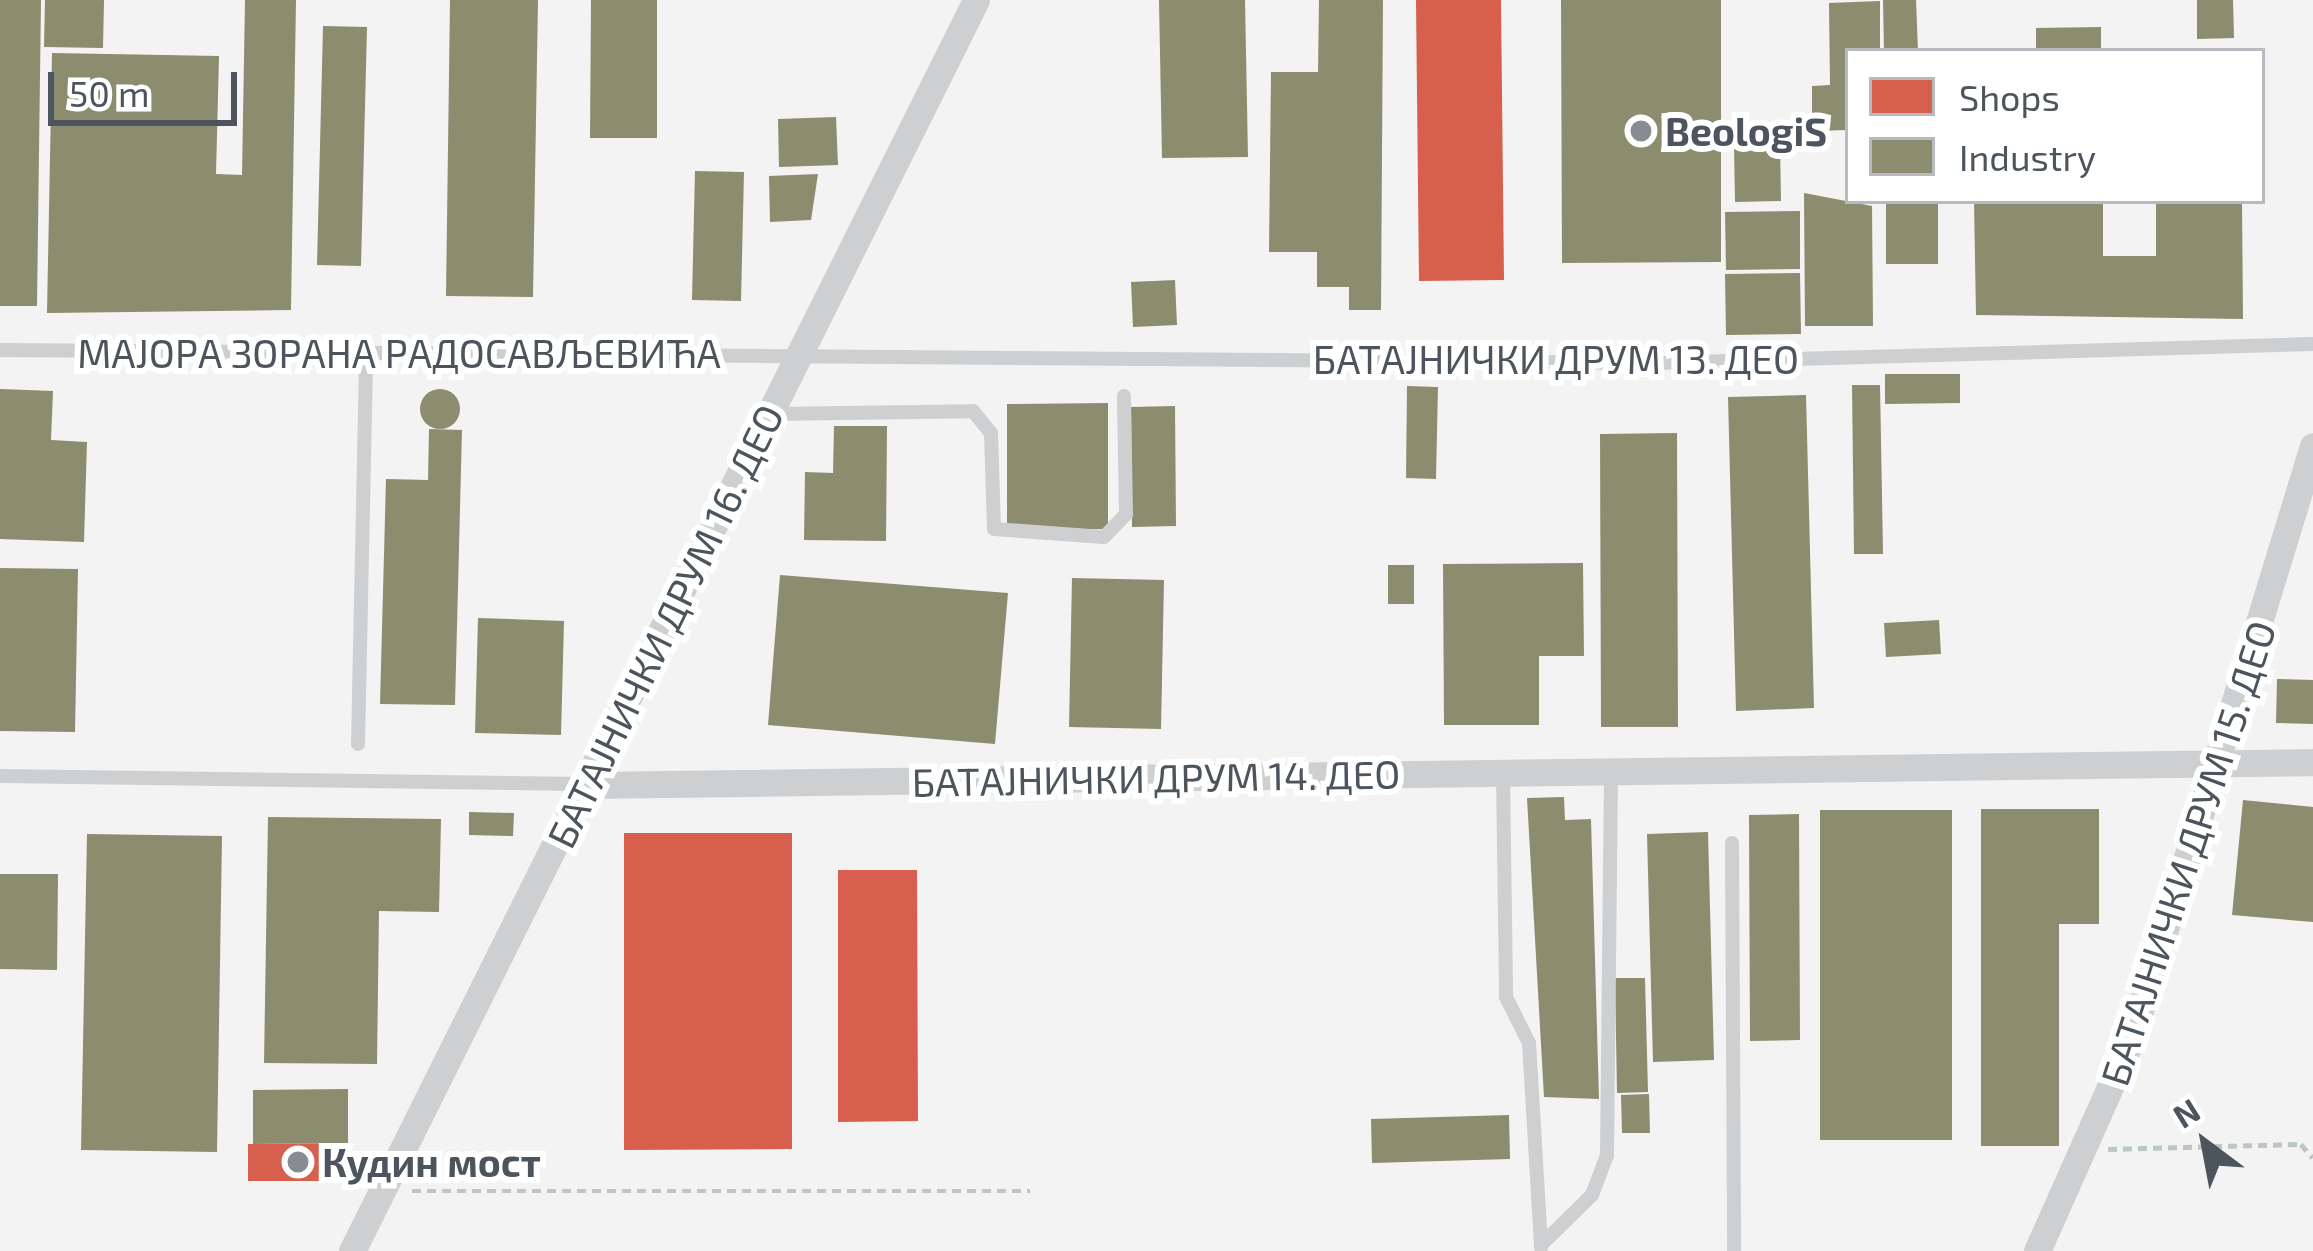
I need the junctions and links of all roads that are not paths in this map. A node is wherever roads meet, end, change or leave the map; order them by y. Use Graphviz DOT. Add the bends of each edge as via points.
graph roads {
  1 [pos="976,0"];
  2 [pos="2313,344"];
  3 [pos="0,350"];
  4 [pos="366,353"];
  5 [pos="799,355"];
  6 [pos="1124,396"];
  7 [pos="770,414"];
  8 [pos="2313,446"];
  9 [pos="358,744"];
  10 [pos="2313,762"];
  11 [pos="2214,764"];
  12 [pos="1611,772"];
  13 [pos="1503,774"];
  14 [pos="0,776"];
  15 [pos="588,784"];
  16 [pos="1732,843"];
  17 [pos="1541,1248"];
  18 [pos="352,1251"];
  19 [pos="1734,1251"];
  20 [pos="2037,1251"];
  1 -- 5 [label="street, БАТАЈНИЧКИ ДРУМ 16. ДЕО"];
  2 -- 5 [label="lane, БАТАЈНИЧКИ ДРУМ 13. ДЕО" via="1659,363"];
  3 -- 4 [label="lane, МАЈОРА ЗОРАНА РАДОСАВЉЕВИЋА"];
  4 -- 5 [label="lane, МАЈОРА ЗОРАНА РАДОСАВЉЕВИЋА"];
  4 -- 9 [label="lane"];
  5 -- 7 [label="street, БАТАЈНИЧКИ ДРУМ 16. ДЕО"];
  6 -- 7 [label="lane" via="1126,514 1104,538 994,529 991,433 974,411"];
  7 -- 15 [label="street, БАТАЈНИЧКИ ДРУМ 16. ДЕО"];
  8 -- 11 [label="street, БАТАЈНИЧКИ ДРУМ 15. ДЕО"];
  10 -- 11 [label="street, БАТАЈНИЧКИ ДРУМ 14. ДЕО"];
  11 -- 12 [label="street, БАТАЈНИЧКИ ДРУМ 14. ДЕО"];
  11 -- 20 [label="street, БАТАЈНИЧКИ ДРУМ 15. ДЕО" via="2090,1149"];
  12 -- 13 [label="street, БАТАЈНИЧКИ ДРУМ 14. ДЕО"];
  12 -- 17 [label="lane" via="1607,1155 1592,1195"];
  13 -- 15 [label="street, БАТАЈНИЧКИ ДРУМ 14. ДЕО"];
  13 -- 17 [label="lane" via="1506,997 1528,1043"];
  14 -- 15 [label="lane, БАТАЈНИЧКИ ДРУМ 14. ДЕО"];
  15 -- 18 [label="street, БАТАЈНИЧКИ ДРУМ 16. ДЕО"];
  16 -- 19 [label="lane"];
}
